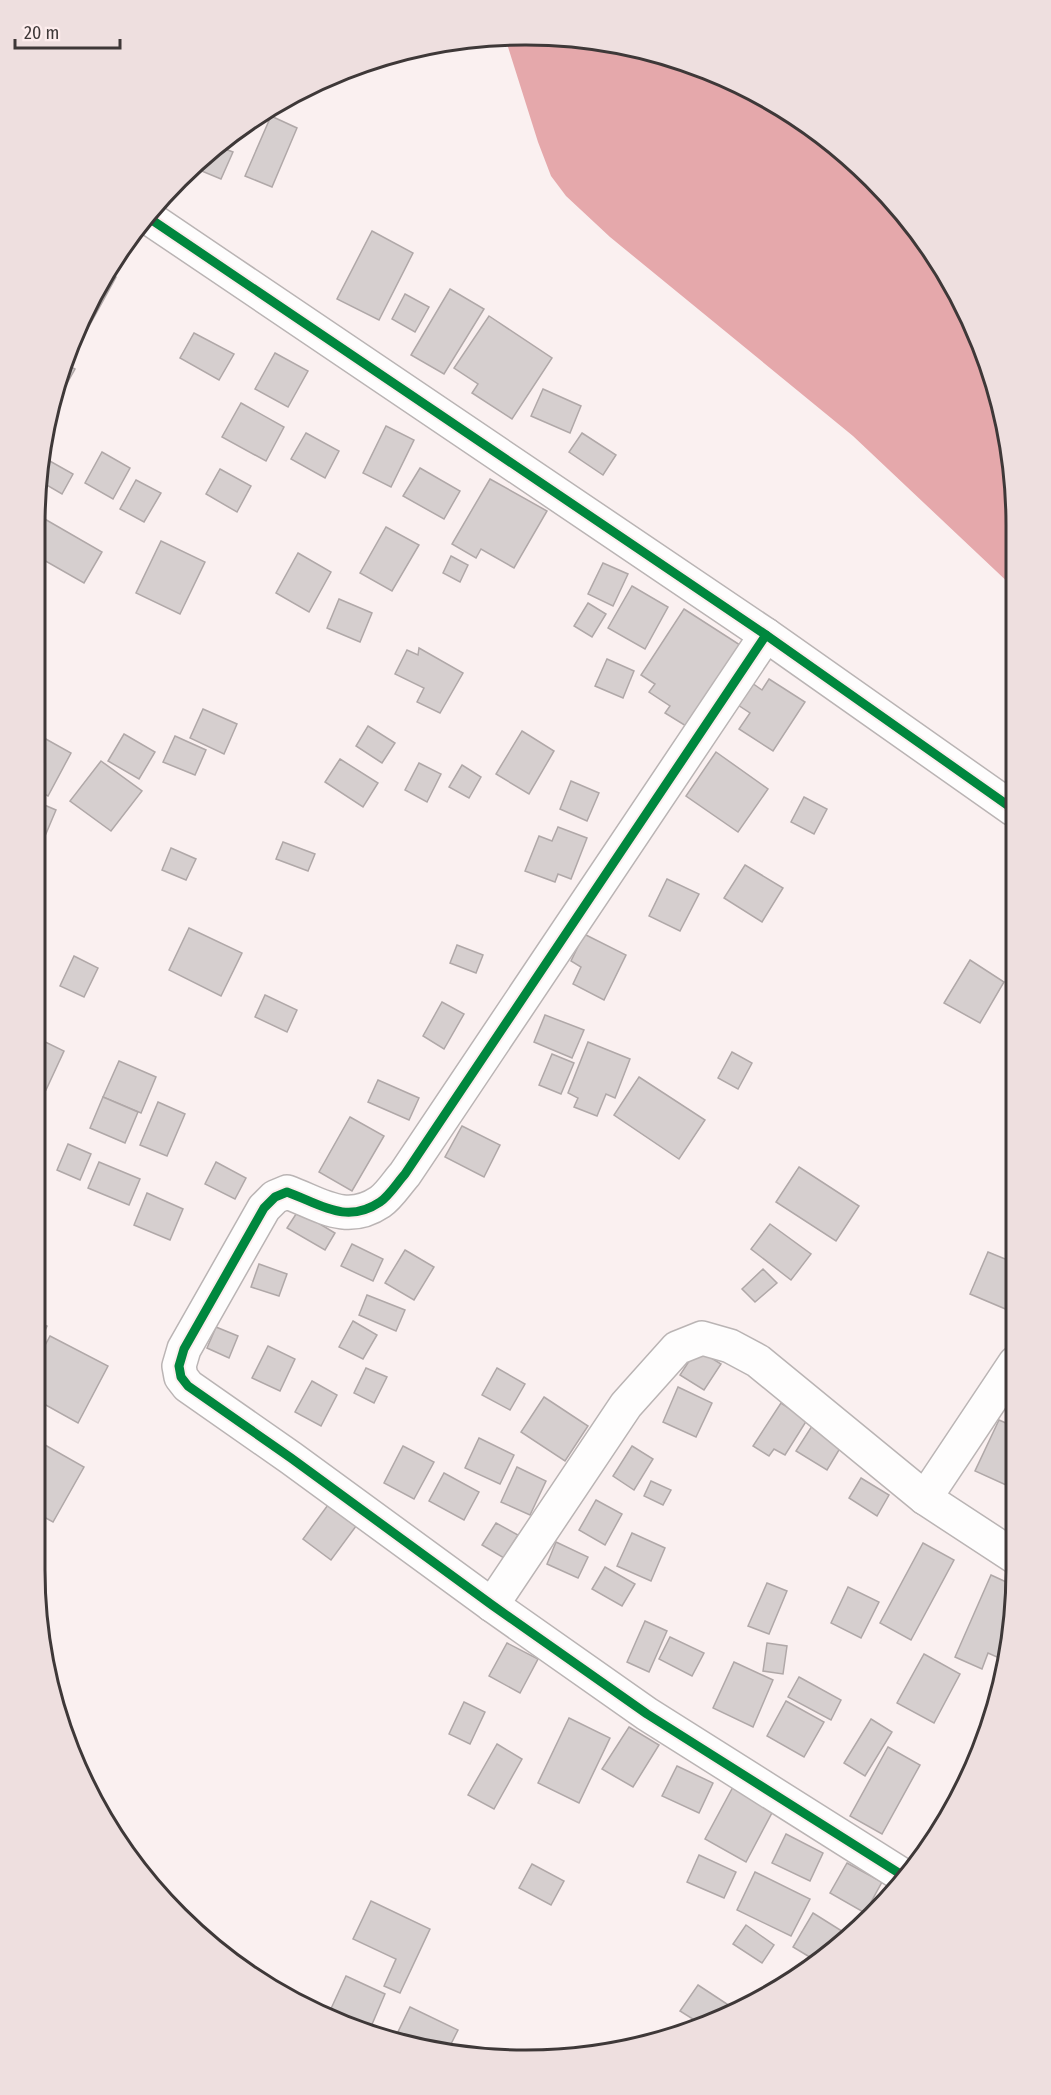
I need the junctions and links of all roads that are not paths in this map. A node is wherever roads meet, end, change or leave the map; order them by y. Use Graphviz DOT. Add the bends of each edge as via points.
graph roads {
  1 [pos="154,221"];
  2 [pos="766,635"];
  3 [pos="1006,804"];
  4 [pos="1006,1376"];
  5 [pos="925,1498"];
  6 [pos="1006,1551"];
  7 [pos="492,1605"];
  8 [pos="899,1872"];
  1 -- 2 [label="street"];
  2 -- 3 [label="street"];
  2 -- 7 [label="street" via="405,1174 381,1202 359,1213 339,1212 287,1192 275,1197 264,1208 184,1349 179,1366 188,1386"];
  4 -- 5 [label="street"];
  5 -- 6 [label="street"];
  5 -- 7 [label="street" via="758,1361 730,1346 702,1338 676,1348 626,1406"];
  7 -- 8 [label="street" via="647,1714"];
}
